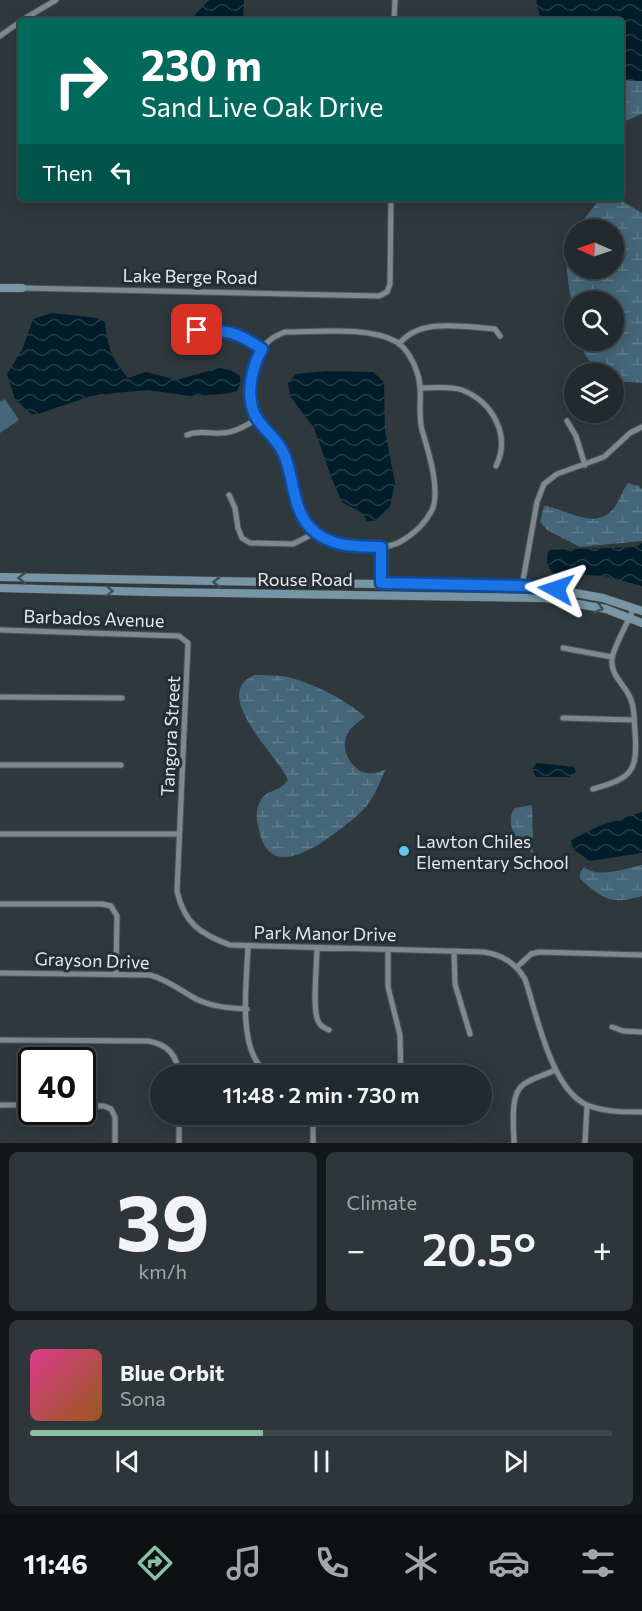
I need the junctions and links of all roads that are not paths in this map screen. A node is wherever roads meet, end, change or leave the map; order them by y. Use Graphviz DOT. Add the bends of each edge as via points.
graph roads {
  1 [pos="394,0"];
  2 [pos="53,1"];
  3 [pos="27,18"];
  4 [pos="394,18"];
  5 [pos="18,24"];
  6 [pos="0,27"];
  7 [pos="2,34"];
  8 [pos="391,201"];
  9 [pos="0,288"];
  10 [pos="22,288"];
  11 [pos="177,332"];
  12 [pos="500,336"];
  13 [pos="399,344"];
  14 [pos="262,349"];
  15 [pos="420,388"];
  16 [pos="257,419"];
  17 [pos="568,423"];
  18 [pos="642,427"];
  19 [pos="187,435"];
  20 [pos="585,465"];
  21 [pos="496,466"];
  22 [pos="229,495"];
  23 [pos="315,533"];
  24 [pos="381,547"];
  25 [pos="0,577"];
  26 [pos="381,583"];
  27 [pos="522,586"];
  28 [pos="0,588"];
  29 [pos="638,610"];
  30 [pos="630,618"];
  31 [pos="642,623"];
  32 [pos="0,630"];
  33 [pos="186,640"];
  34 [pos="563,648"];
  35 [pos="612,657"];
  36 [pos="0,698"];
  37 [pos="122,698"];
  38 [pos="563,718"];
  39 [pos="634,720"];
  40 [pos="0,765"];
  41 [pos="121,765"];
  42 [pos="593,789"];
  43 [pos="0,834"];
  44 [pos="179,834"];
  45 [pos="0,904"];
  46 [pos="248,946"];
  47 [pos="317,948"];
  48 [pos="388,950"];
  49 [pos="454,951"];
  50 [pos="642,955"];
  51 [pos="518,968"];
  52 [pos="0,973"];
  53 [pos="116,973"];
  54 [pos="247,1009"];
  55 [pos="612,1027"];
  56 [pos="329,1030"];
  57 [pos="642,1032"];
  58 [pos="470,1034"];
  59 [pos="0,1040"];
  60 [pos="177,1065"];
  61 [pos="260,1065"];
  62 [pos="401,1065"];
  63 [pos="555,1070"];
  64 [pos="0,1105"];
  65 [pos="18,1105"];
  66 [pos="587,1105"];
  67 [pos="96,1106"];
  68 [pos="642,1112"];
  69 [pos="179,1125"];
  70 [pos="313,1125"];
  71 [pos="115,1143"];
  72 [pos="179,1143"];
  73 [pos="313,1143"];
  74 [pos="514,1143"];
  75 [pos="585,1143"];
  1 -- 4 [label="street"];
  2 -- 3 [label="street"];
  5 -- 7 [label="street"];
  6 -- 7 [label="street"];
  8 -- 10 [label="street, Lake Berge Road" via="390,284 387,292 379,296"];
  9 -- 10 [label="street, Lake Berge Road"];
  11 -- 14 [label="street" via="219,330 242,335"];
  12 -- 13 [label="street" via="495,329 439,326 418,329"];
  13 -- 14 [label="street" via="377,334 285,332"];
  13 -- 15 [label="street" via="418,373"];
  14 -- 16 [label="street" via="255,362 250,398"];
  15 -- 21 [label="street" via="463,390 486,405 501,437 502,454"];
  15 -- 24 [label="street" via="420,420 435,491 433,506 426,521 412,534 399,543"];
  16 -- 19 [label="street" via="236,431"];
  16 -- 23 [label="street" via="284,452 299,509"];
  17 -- 20 [label="street"];
  18 -- 20 [label="street" via="604,457"];
  20 -- 27 [label="street" via="550,478 540,490"];
  22 -- 23 [label="street" via="242,538 250,543 292,544"];
  23 -- 24 [label="street" via="347,546"];
  24 -- 26 [label="street"];
  26 -- 25 [label="street, Rouse Road, one-way"];
  26 -- 27 [label="street, Rouse Road"];
  27 -- 29 [label="street, Rouse Road" via="571,591"];
  28 -- 30 [label="street, Rouse Road, one-way" via="537,598 589,605"];
  29 -- 30 [label="street"];
  30 -- 31 [label="street, Rouse Road"];
  30 -- 35 [label="street"];
  32 -- 33 [label="street, Barbados Avenue" via="179,636"];
  33 -- 44 [label="street, Tangora Street" via="189,648"];
  34 -- 35 [label="street"];
  35 -- 39 [label="street" via="616,677 632,701"];
  36 -- 37 [label="street"];
  38 -- 39 [label="street"];
  39 -- 42 [label="street" via="633,766 616,783"];
  40 -- 41 [label="street"];
  43 -- 44 [label="street"];
  44 -- 46 [label="street, Park Manor Drive" via="177,891 188,918 209,937 230,945"];
  45 -- 53 [label="street" via="111,906 117,916"];
  46 -- 47 [label="street, Park Manor Drive"];
  46 -- 54 [label="street"];
  47 -- 48 [label="street, Park Manor Drive"];
  47 -- 56 [label="street" via="315,1010 322,1026"];
  48 -- 49 [label="street, Park Manor Drive"];
  48 -- 62 [label="street" via="388,987 400,1035"];
  49 -- 51 [label="street, Park Manor Drive" via="484,951"];
  49 -- 58 [label="street" via="455,984"];
  50 -- 51 [label="street" via="539,952 531,954"];
  51 -- 63 [label="street"];
  52 -- 53 [label="street, Grayson Drive"];
  53 -- 54 [label="street, Grayson Drive" via="159,977 211,1004"];
  54 -- 61 [label="street" via="247,1030"];
  55 -- 57 [label="street"];
  59 -- 60 [label="street" via="158,1042 169,1049"];
  63 -- 66 [label="street" via="574,1097"];
  63 -- 74 [label="street" via="518,1091"];
  64 -- 65 [label="street"];
  66 -- 68 [label="street" via="617,1112"];
  66 -- 75 [label="street"];
  67 -- 71 [label="street" via="111,1109 115,1117"];
  69 -- 72 [label="street"];
  70 -- 73 [label="street"];
}
